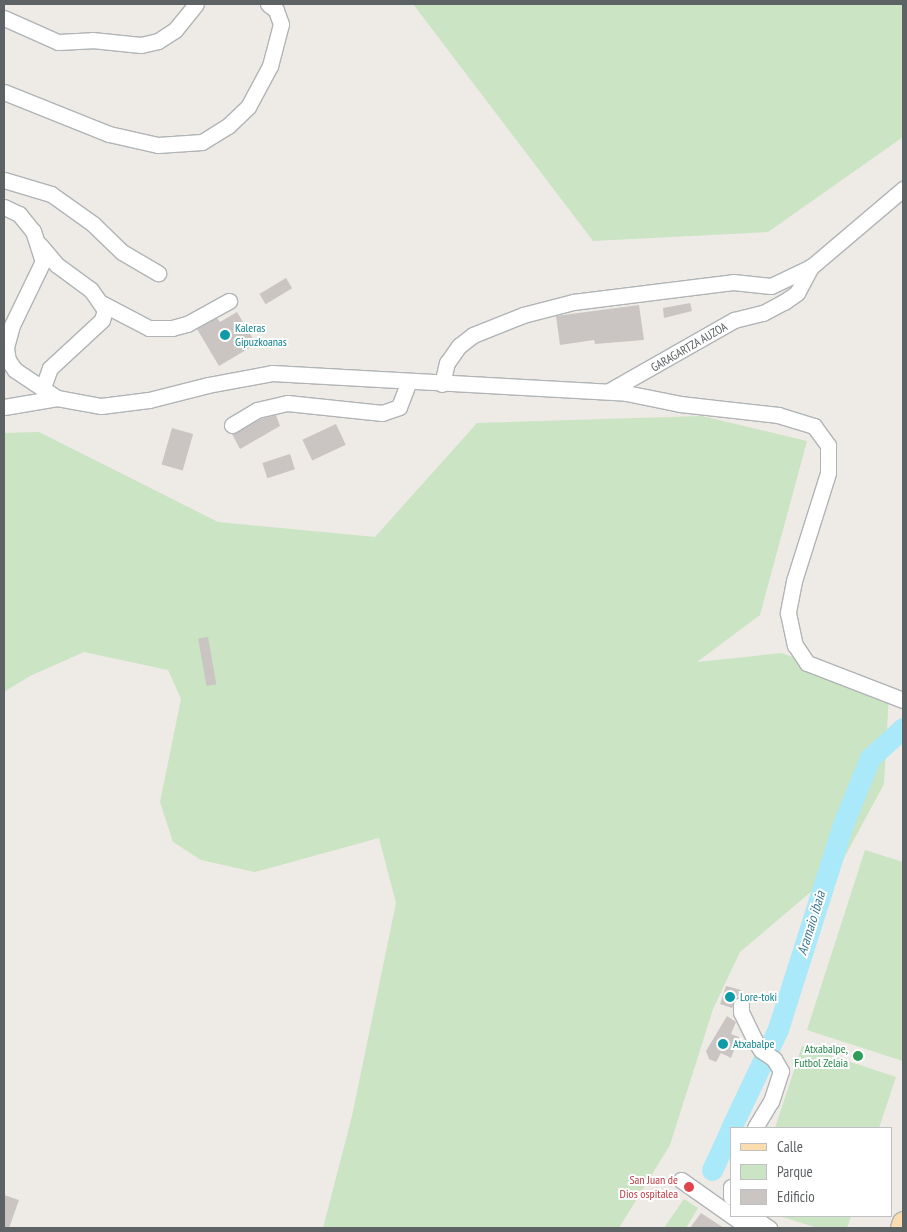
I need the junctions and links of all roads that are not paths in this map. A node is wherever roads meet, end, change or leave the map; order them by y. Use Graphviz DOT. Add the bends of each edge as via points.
graph roads {
  1 [pos="196,4"];
  2 [pos="268,4"];
  3 [pos="4,18"];
  4 [pos="4,92"];
  5 [pos="4,180"];
  6 [pos="903,189"];
  7 [pos="4,207"];
  8 [pos="40,245"];
  9 [pos="811,268"];
  10 [pos="158,273"];
  11 [pos="229,301"];
  12 [pos="103,304"];
  13 [pos="408,383"];
  14 [pos="442,384"];
  15 [pos="43,387"];
  16 [pos="608,392"];
  17 [pos="58,398"];
  18 [pos="4,407"];
  19 [pos="232,425"];
  20 [pos="903,700"];
  21 [pos="741,1005"];
  22 [pos="755,1127"];
  23 [pos="681,1180"];
  24 [pos="730,1215"];
  25 [pos="733,1217"];
  26 [pos="752,1217"];
  27 [pos="903,1222"];
  28 [pos="749,1228"];
  29 [pos="769,1228"];
  30 [pos="901,1228"];
  1 -- 3 [label="street" via="175,30 158,41 140,45 92,40 58,42"];
  2 -- 4 [label="street" via="276,10 281,24 270,66 248,107 228,126 202,142 158,144 109,134"];
  5 -- 10 [label="street" via="51,194 93,224 122,252"];
  6 -- 9 [label="street, GARAGARTZA AUZOA"];
  7 -- 8 [label="street" via="19,214"];
  8 -- 12 [label="street" via="57,265 91,290"];
  8 -- 15 [label="street" via="43,262 12,325 6,348 15,370"];
  9 -- 14 [label="street" via="771,286 733,282 573,302 523,315 473,335 459,346 447,363"];
  9 -- 16 [label="street, GARAGARTZA AUZOA" via="796,293 784,302 763,313 734,320"];
  11 -- 12 [label="street" via="187,324 172,328 150,328"];
  12 -- 15 [label="street" via="102,320 50,368"];
  13 -- 14 [label="street"];
  13 -- 17 [label="street" via="272,373 149,400 101,406"];
  13 -- 19 [label="street" via="399,407 382,413 287,403 256,410"];
  14 -- 16 [label="street"];
  15 -- 17 [label="street"];
  16 -- 20 [label="street" via="778,415 814,426 828,445 828,473 791,597 788,613 794,645 807,663"];
  17 -- 18 [label="street"];
  21 -- 22 [label="street" via="745,1021 761,1050 774,1058 781,1071 778,1084"];
  23 -- 24 [label="street"];
  25 -- 28 [label="street"];
  26 -- 29 [label="street"];
  27 -- 30 [label="main road"];
}
